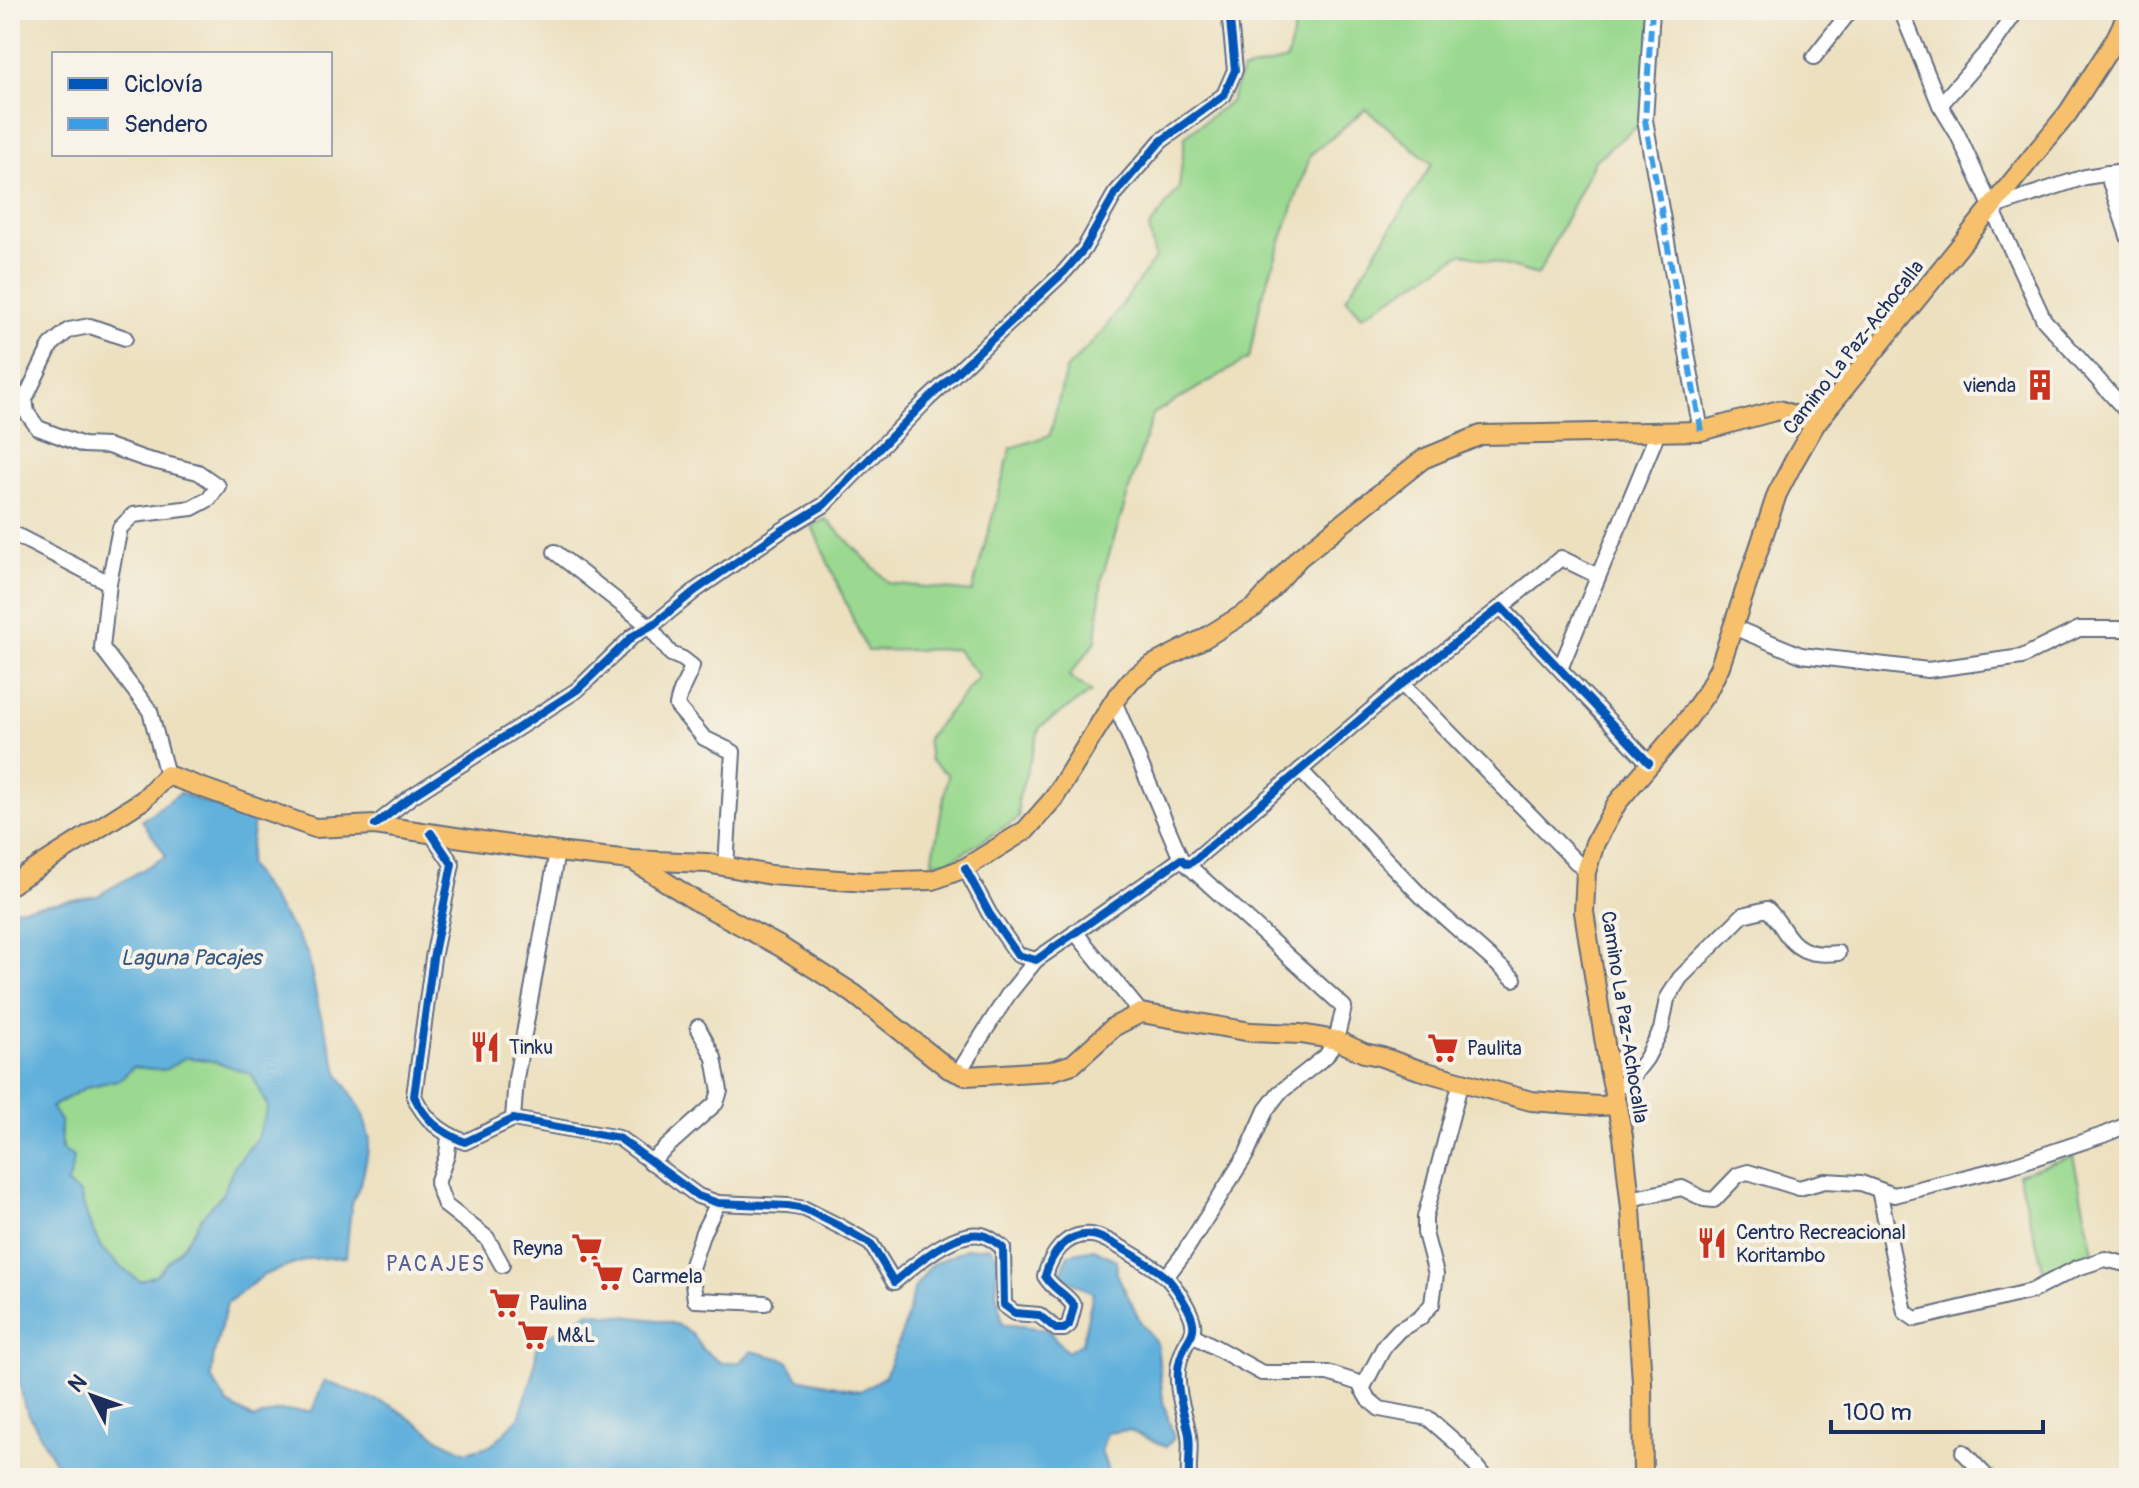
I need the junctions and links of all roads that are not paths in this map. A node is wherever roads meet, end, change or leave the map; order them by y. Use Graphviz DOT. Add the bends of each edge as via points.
graph roads {
  1 [pos="1229,10"];
  2 [pos="1652,10"];
  3 [pos="1851,10"];
  4 [pos="1901,10"];
  5 [pos="2017,10"];
  6 [pos="2129,11"];
  7 [pos="1814,57"];
  8 [pos="1940,105"];
  9 [pos="2129,170"];
  10 [pos="2107,173"];
  11 [pos="1991,208"];
  12 [pos="2129,239"];
  13 [pos="125,338"];
  14 [pos="2129,414"];
  15 [pos="1816,423"];
  16 [pos="1701,431"];
  17 [pos="1658,432"];
  18 [pos="10,532"];
  19 [pos="555,552"];
  20 [pos="1598,576"];
  21 [pos="109,583"];
  22 [pos="1501,607"];
  23 [pos="649,626"];
  24 [pos="1733,627"];
  25 [pos="2129,629"];
  26 [pos="1560,669"];
  27 [pos="1402,684"];
  28 [pos="1114,701"];
  29 [pos="1649,763"];
  30 [pos="1300,770"];
  31 [pos="167,775"];
  32 [pos="375,825"];
  33 [pos="431,833"];
  34 [pos="557,852"];
  35 [pos="1181,859"];
  36 [pos="631,860"];
  37 [pos="726,867"];
  38 [pos="965,868"];
  39 [pos="1586,872"];
  40 [pos="10,885"];
  41 [pos="1075,932"];
  42 [pos="1838,953"];
  43 [pos="1036,960"];
  44 [pos="1514,979"];
  45 [pos="1141,1013"];
  46 [pos="698,1027"];
  47 [pos="1336,1040"];
  48 [pos="958,1073"];
  49 [pos="1461,1081"];
  50 [pos="1614,1096"];
  51 [pos="513,1119"];
  52 [pos="2129,1124"];
  53 [pos="449,1136"];
  54 [pos="650,1162"];
  55 [pos="1879,1190"];
  56 [pos="1630,1199"];
  57 [pos="718,1203"];
  58 [pos="502,1265"];
  59 [pos="2129,1265"];
  60 [pos="1166,1277"];
  61 [pos="765,1303"];
  62 [pos="1193,1335"];
  63 [pos="1362,1389"];
  64 [pos="1963,1452"];
  65 [pos="1189,1478"];
  66 [pos="1485,1478"];
  67 [pos="1643,1478"];
  68 [pos="1988,1478"];
  1 -- 23 [label="street" via="1235,70 1224,95 1161,141 1115,194 1065,271 824,505"];
  2 -- 16 [label="street" via="1645,120"];
  3 -- 7 [label="street"];
  4 -- 8 [label="street"];
  5 -- 8 [label="street"];
  6 -- 11 [label="main road, Camino La Paz-Achocalla" via="2068,113"];
  8 -- 11 [label="street"];
  9 -- 10 [label="street"];
  10 -- 11 [label="street"];
  10 -- 12 [label="street"];
  11 -- 14 [label="street" via="2044,320"];
  11 -- 15 [label="main road, Camino La Paz-Achocalla"];
  13 -- 21 [label="street" via="90,326 69,330 51,345 25,399 27,413 38,428 83,445 108,446 198,472 218,486 209,499 192,508 133,515 120,528"];
  15 -- 16 [label="main road" via="1779,410"];
  15 -- 24 [label="main road, Camino La Paz-Achocalla" via="1777,494"];
  16 -- 17 [label="main road"];
  17 -- 20 [label="street"];
  17 -- 28 [label="main road" via="1481,435 1423,459 1299,558 1255,607 1150,666"];
  18 -- 21 [label="street"];
  19 -- 23 [label="street"];
  20 -- 22 [label="street" via="1561,558"];
  20 -- 26 [label="street"];
  21 -- 31 [label="street" via="102,648 150,711"];
  22 -- 26 [label="street"];
  22 -- 27 [label="street"];
  23 -- 32 [label="street" via="577,690"];
  23 -- 37 [label="street" via="671,654 692,666 677,706 704,738 733,752"];
  24 -- 25 [label="street" via="1801,655 1928,670 2022,657 2079,629"];
  24 -- 29 [label="main road, Camino La Paz-Achocalla" via="1707,692"];
  26 -- 29 [label="street"];
  27 -- 30 [label="street"];
  27 -- 39 [label="street"];
  28 -- 35 [label="street"];
  28 -- 38 [label="main road" via="1054,798 1026,830"];
  29 -- 39 [label="main road, Camino La Paz-Achocalla" via="1617,803"];
  30 -- 35 [label="street" via="1192,862"];
  30 -- 44 [label="street" via="1425,900"];
  31 -- 32 [label="main road" via="315,828"];
  31 -- 40 [label="main road" via="143,800"];
  32 -- 33 [label="main road"];
  33 -- 34 [label="main road"];
  33 -- 53 [label="street" via="452,864 414,1096 422,1114"];
  34 -- 36 [label="main road"];
  34 -- 51 [label="street"];
  35 -- 41 [label="street"];
  35 -- 47 [label="street" via="1344,1007"];
  36 -- 37 [label="main road"];
  36 -- 48 [label="main road" via="854,994"];
  37 -- 38 [label="main road" via="866,882 933,880"];
  38 -- 43 [label="street" via="1018,955"];
  39 -- 50 [label="main road, Camino La Paz-Achocalla" via="1584,912"];
  41 -- 43 [label="street"];
  41 -- 45 [label="street"];
  42 -- 50 [label="street" via="1807,952 1767,909 1743,915 1676,983 1646,1059"];
  43 -- 48 [label="street"];
  45 -- 47 [label="main road"];
  45 -- 48 [label="main road" via="1115,1026 1073,1064 1051,1071"];
  46 -- 54 [label="street" via="714,1058 720,1091 716,1103"];
  47 -- 49 [label="main road"];
  47 -- 60 [label="street" via="1326,1056 1266,1110 1246,1155"];
  49 -- 50 [label="main road" via="1531,1101 1599,1106"];
  49 -- 63 [label="street" via="1425,1217 1436,1274 1432,1304 1385,1345"];
  50 -- 56 [label="main road, Camino La Paz-Achocalla"];
  51 -- 53 [label="street" via="465,1142"];
  51 -- 54 [label="street" via="619,1138"];
  52 -- 55 [label="street" via="2007,1167 1894,1195"];
  53 -- 58 [label="street" via="437,1183 445,1205 487,1238"];
  54 -- 57 [label="street" via="698,1196"];
  55 -- 56 [label="street" via="1825,1181 1799,1188 1748,1172 1738,1175 1714,1200 1682,1188"];
  55 -- 59 [label="street" via="1905,1312 1915,1319 2032,1291 2105,1259"];
  56 -- 67 [label="main road, Camino La Paz-Achocalla"];
  57 -- 60 [label="street" via="805,1209 871,1244 894,1282 951,1242 984,1235 1003,1248 1004,1305 1015,1313 1039,1315 1056,1329 1069,1325 1074,1306 1045,1276 1066,1241 1093,1234"];
  57 -- 61 [label="street" via="691,1268 695,1300"];
  60 -- 62 [label="street" via="1194,1322"];
  62 -- 63 [label="street" via="1262,1373 1328,1373 1359,1383"];
  62 -- 65 [label="street" via="1183,1348 1178,1382 1190,1441"];
  63 -- 66 [label="street" via="1380,1409 1428,1418"];
  64 -- 68 [label="street"];
}
